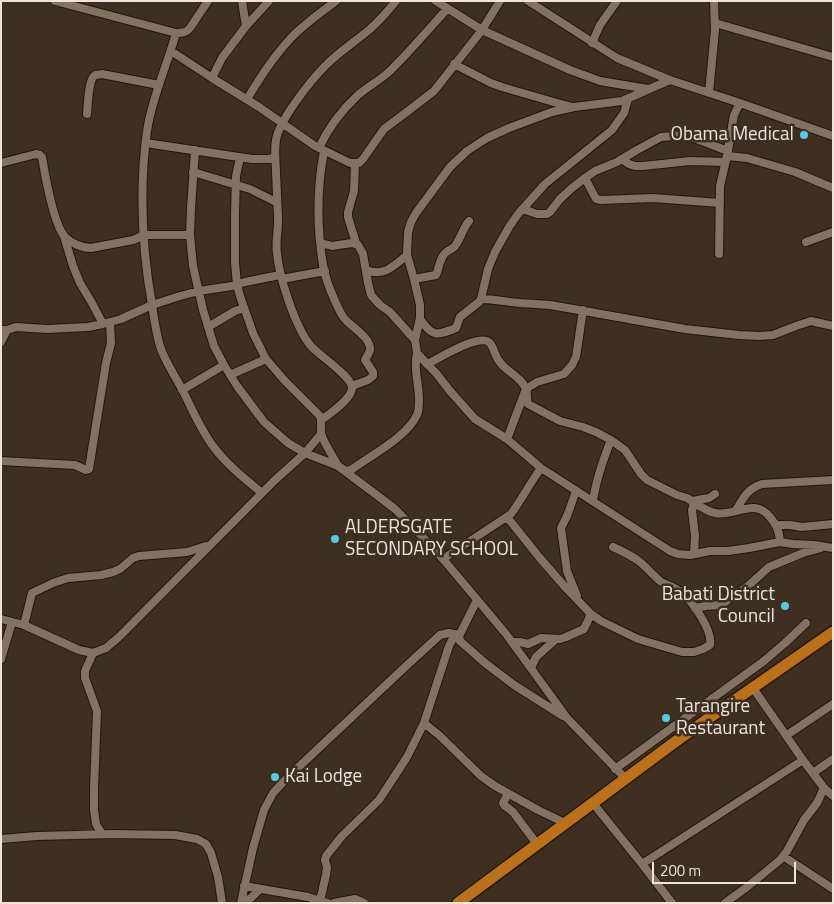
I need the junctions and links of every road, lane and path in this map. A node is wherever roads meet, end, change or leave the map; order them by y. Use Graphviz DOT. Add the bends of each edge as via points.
graph roads {
  1 [pos="55,1"];
  2 [pos="208,1"];
  3 [pos="242,1"];
  4 [pos="269,1"];
  5 [pos="336,1"];
  6 [pos="396,1"];
  7 [pos="436,1"];
  8 [pos="500,1"];
  9 [pos="528,1"];
  10 [pos="617,1"];
  11 [pos="714,1"];
  12 [pos="447,9"];
  13 [pos="715,23"];
  14 [pos="246,26"];
  15 [pos="482,30"];
  16 [pos="176,33"];
  17 [pos="592,43"];
  18 [pos="171,51"];
  19 [pos="833,58"];
  20 [pos="454,64"];
  21 [pos="212,78"];
  22 [pos="670,80"];
  23 [pos="159,85"];
  24 [pos="648,89"];
  25 [pos="709,93"];
  26 [pos="247,99"];
  27 [pos="628,99"];
  28 [pos="740,103"];
  29 [pos="574,107"];
  30 [pos="87,114"];
  31 [pos="282,124"];
  32 [pos="832,133"];
  33 [pos="146,143"];
  34 [pos="321,149"];
  35 [pos="195,150"];
  36 [pos="727,156"];
  37 [pos="240,158"];
  38 [pos="274,158"];
  39 [pos="622,159"];
  40 [pos="1,163"];
  41 [pos="354,164"];
  42 [pos="193,172"];
  43 [pos="584,178"];
  44 [pos="236,185"];
  45 [pos="833,188"];
  46 [pos="276,202"];
  47 [pos="720,203"];
  48 [pos="523,209"];
  49 [pos="469,221"];
  50 [pos="833,232"];
  51 [pos="144,234"];
  52 [pos="190,235"];
  53 [pos="64,236"];
  54 [pos="806,242"];
  55 [pos="321,243"];
  56 [pos="356,243"];
  57 [pos="719,254"];
  58 [pos="407,255"];
  59 [pos="366,270"];
  60 [pos="324,271"];
  61 [pos="281,277"];
  62 [pos="414,279"];
  63 [pos="237,285"];
  64 [pos="199,291"];
  65 [pos="481,299"];
  66 [pos="152,305"];
  67 [pos="244,308"];
  68 [pos="584,310"];
  69 [pos="420,319"];
  70 [pos="107,323"];
  71 [pos="833,326"];
  72 [pos="208,327"];
  73 [pos="4,330"];
  74 [pos="415,340"];
  75 [pos="1,342"];
  76 [pos="417,353"];
  77 [pos="266,359"];
  78 [pos="426,364"];
  79 [pos="224,365"];
  80 [pos="230,375"];
  81 [pos="352,386"];
  82 [pos="526,389"];
  83 [pos="182,390"];
  84 [pos="322,420"];
  85 [pos="321,434"];
  86 [pos="507,439"];
  87 [pos="611,440"];
  88 [pos="305,453"];
  89 [pos="1,461"];
  90 [pos="338,466"];
  91 [pos="541,468"];
  92 [pos="833,480"];
  93 [pos="576,491"];
  94 [pos="262,493"];
  95 [pos="716,494"];
  96 [pos="593,501"];
  97 [pos="693,504"];
  98 [pos="736,510"];
  99 [pos="507,517"];
  100 [pos="833,524"];
  101 [pos="777,526"];
  102 [pos="780,542"];
  103 [pos="210,545"];
  104 [pos="613,546"];
  105 [pos="829,548"];
  106 [pos="694,554"];
  107 [pos="443,559"];
  108 [pos="477,600"];
  109 [pos="581,603"];
  110 [pos="695,608"];
  111 [pos="591,614"];
  112 [pos="1,619"];
  113 [pos="12,622"];
  114 [pos="806,623"];
  115 [pos="24,625"];
  116 [pos="833,632"];
  117 [pos="459,635"];
  118 [pos="556,639"];
  119 [pos="512,642"];
  120 [pos="94,653"];
  121 [pos="1,659"];
  122 [pos="531,668"];
  123 [pos="753,688"];
  124 [pos="833,704"];
  125 [pos="568,718"];
  126 [pos="424,723"];
  127 [pos="787,735"];
  128 [pos="803,760"];
  129 [pos="833,760"];
  130 [pos="615,769"];
  131 [pos="813,773"];
  132 [pos="625,778"];
  133 [pos="824,788"];
  134 [pos="508,794"];
  135 [pos="833,796"];
  136 [pos="592,802"];
  137 [pos="565,823"];
  138 [pos="102,834"];
  139 [pos="1,839"];
  140 [pos="537,844"];
  141 [pos="783,856"];
  142 [pos="642,864"];
  143 [pos="244,886"];
  144 [pos="260,889"];
  145 [pos="833,889"];
  146 [pos="251,900"];
  147 [pos="324,902"];
  148 [pos="222,903"];
  149 [pos="242,903"];
  150 [pos="334,903"];
  151 [pos="364,903"];
  152 [pos="458,903"];
  153 [pos="672,903"];
  154 [pos="726,903"];
  1 -- 16 [label="street"];
  2 -- 16 [label="street" via="188,31"];
  3 -- 14 [label="street"];
  4 -- 14 [label="street"];
  5 -- 26 [label="street" via="290,39"];
  6 -- 31 [label="street" via="371,28 325,66"];
  7 -- 12 [label="street"];
  8 -- 15 [label="street"];
  9 -- 17 [label="street"];
  10 -- 17 [label="street"];
  11 -- 13 [label="street"];
  12 -- 15 [label="street"];
  12 -- 34 [label="street" via="390,71 334,120"];
  13 -- 19 [label="street"];
  13 -- 25 [label="street"];
  14 -- 21 [label="street" via="222,58"];
  15 -- 20 [label="street"];
  15 -- 24 [label="street" via="592,79"];
  16 -- 18 [label="street"];
  17 -- 22 [label="street" via="617,58"];
  18 -- 21 [label="street"];
  18 -- 23 [label="street"];
  20 -- 29 [label="street" via="502,87"];
  20 -- 41 [label="street" via="434,91 384,128 363,159"];
  21 -- 26 [label="street"];
  22 -- 24 [label="street"];
  22 -- 25 [label="street"];
  23 -- 30 [label="street" via="96,75 90,87"];
  23 -- 33 [label="street"];
  24 -- 27 [label="street"];
  25 -- 28 [label="street"];
  26 -- 31 [label="street"];
  27 -- 29 [label="street"];
  27 -- 48 [label="street" via="624,114 612,130 545,184"];
  28 -- 32 [label="street"];
  28 -- 36 [label="street" via="734,115"];
  29 -- 58 [label="street" via="509,128 487,138 460,157 411,222"];
  31 -- 34 [label="street"];
  31 -- 38 [label="street" via="276,137"];
  33 -- 35 [label="street"];
  33 -- 51 [label="street"];
  34 -- 41 [label="street"];
  34 -- 55 [label="street"];
  35 -- 37 [label="street"];
  35 -- 42 [label="street"];
  36 -- 39 [label="street" via="643,166 629,164"];
  36 -- 39 [label="street" via="686,135 661,137"];
  36 -- 45 [label="street" via="747,158 795,172"];
  36 -- 47 [label="street" via="720,186"];
  37 -- 38 [label="street"];
  37 -- 44 [label="street"];
  38 -- 46 [label="street"];
  39 -- 43 [label="street"];
  40 -- 53 [label="street" via="36,154 42,157 56,219"];
  41 -- 56 [label="street" via="354,191 348,212"];
  42 -- 44 [label="street"];
  42 -- 52 [label="street"];
  43 -- 47 [label="street" via="596,199 601,200 653,198"];
  43 -- 48 [label="street" via="547,214"];
  44 -- 46 [label="street"];
  44 -- 63 [label="street"];
  46 -- 61 [label="street" via="276,251"];
  47 -- 57 [label="street"];
  48 -- 65 [label="street" via="495,252"];
  49 -- 62 [label="street" via="456,245 445,252 436,275"];
  50 -- 54 [label="street"];
  51 -- 52 [label="street"];
  51 -- 53 [label="street" via="133,240 88,248"];
  51 -- 66 [label="street"];
  52 -- 64 [label="street"];
  53 -- 70 [label="street" via="80,283"];
  55 -- 56 [label="street" via="332,246"];
  55 -- 60 [label="street"];
  56 -- 59 [label="street" via="363,254"];
  58 -- 59 [label="street" via="389,269 380,272"];
  58 -- 62 [label="street"];
  59 -- 74 [label="street" via="371,295"];
  60 -- 61 [label="street"];
  60 -- 81 [label="street" via="343,317 362,334 370,348 365,360 373,376"];
  61 -- 63 [label="street"];
  61 -- 81 [label="street" via="307,341 346,376"];
  62 -- 69 [label="street"];
  63 -- 64 [label="street"];
  63 -- 67 [label="street"];
  64 -- 66 [label="street"];
  64 -- 72 [label="street"];
  65 -- 68 [label="street"];
  65 -- 69 [label="street" via="460,317 457,327 449,331 434,333"];
  66 -- 70 [label="street"];
  66 -- 83 [label="street" via="160,348"];
  67 -- 72 [label="street"];
  67 -- 77 [label="street"];
  68 -- 71 [label="street" via="685,329 759,336 777,334 811,321"];
  68 -- 82 [label="street" via="576,357 569,370"];
  69 -- 74 [label="street"];
  70 -- 73 [label="street" via="88,327 16,327"];
  70 -- 89 [label="street" via="111,342 89,468"];
  72 -- 79 [label="street"];
  73 -- 75 [label="street"];
  74 -- 76 [label="street"];
  76 -- 78 [label="street"];
  76 -- 90 [label="street" via="418,414 393,442 351,470"];
  77 -- 80 [label="street"];
  77 -- 84 [label="street"];
  78 -- 82 [label="street" via="467,344 486,340 499,361"];
  78 -- 86 [label="street" via="475,419"];
  79 -- 80 [label="street"];
  79 -- 83 [label="street"];
  80 -- 88 [label="street" via="264,422"];
  81 -- 84 [label="street" via="344,402"];
  82 -- 86 [label="street"];
  82 -- 87 [label="street" via="527,403 560,421"];
  83 -- 94 [label="street" via="214,448"];
  84 -- 85 [label="street"];
  85 -- 88 [label="street"];
  85 -- 90 [label="street"];
  86 -- 91 [label="street"];
  87 -- 96 [label="street"];
  87 -- 97 [label="street" via="621,446 648,480"];
  88 -- 90 [label="street"];
  88 -- 94 [label="street"];
  90 -- 107 [label="street" via="394,509"];
  91 -- 93 [label="street"];
  91 -- 99 [label="street"];
  92 -- 98 [label="street" via="755,486"];
  93 -- 96 [label="street"];
  93 -- 109 [label="street" via="561,528 567,571"];
  94 -- 103 [label="street"];
  95 -- 97 [label="street"];
  96 -- 106 [label="street" via="670,551"];
  97 -- 98 [label="street" via="716,514"];
  97 -- 106 [label="street"];
  98 -- 101 [label="street" via="763,509"];
  99 -- 107 [label="street"];
  99 -- 109 [label="street"];
  100 -- 101 [label="street"];
  101 -- 102 [label="street"];
  102 -- 105 [label="street"];
  102 -- 106 [label="street"];
  103 -- 115 [label="street" via="187,552 139,556 106,574 53,583 32,594"];
  103 -- 120 [label="street" via="119,637"];
  104 -- 110 [label="street" via="640,562 662,582 680,591"];
  105 -- 110 [label="street" via="803,553 769,567 721,605"];
  107 -- 108 [label="street"];
  108 -- 117 [label="street"];
  108 -- 119 [label="street"];
  109 -- 111 [label="street"];
  110 -- 111 [label="street" via="708,632 710,645 694,652 682,652 638,639"];
  111 -- 118 [label="street" via="583,630"];
  112 -- 113 [label="street"];
  113 -- 115 [label="street"];
  113 -- 121 [label="street"];
  114 -- 130 [label="street" via="764,662"];
  115 -- 120 [label="street" via="79,650"];
  116 -- 123 [label="highway"];
  117 -- 125 [label="street" via="460,641 485,663"];
  117 -- 126 [label="street" via="449,646"];
  117 -- 143 [label="street" via="440,635 273,793 252,848"];
  118 -- 119 [label="street" via="540,638 528,644"];
  118 -- 122 [label="street" via="536,657"];
  119 -- 122 [label="street"];
  120 -- 138 [label="street" via="85,678 97,711 94,810 96,824"];
  122 -- 125 [label="street"];
  123 -- 127 [label="street"];
  123 -- 132 [label="highway"];
  124 -- 127 [label="street"];
  125 -- 130 [label="street"];
  126 -- 134 [label="street" via="481,776"];
  126 -- 147 [label="street" via="379,800 326,856"];
  127 -- 128 [label="street"];
  128 -- 131 [label="street"];
  128 -- 142 [label="street"];
  129 -- 131 [label="street"];
  130 -- 132 [label="street"];
  131 -- 133 [label="street"];
  132 -- 136 [label="highway"];
  133 -- 135 [label="street"];
  133 -- 141 [label="street" via="818,803"];
  134 -- 137 [label="street"];
  134 -- 140 [label="street" via="504,805 517,816"];
  136 -- 137 [label="highway"];
  136 -- 142 [label="street"];
  137 -- 140 [label="highway"];
  138 -- 139 [label="street"];
  138 -- 148 [label="street" via="201,840 211,853"];
  140 -- 152 [label="highway"];
  141 -- 145 [label="street"];
  141 -- 154 [label="street"];
  142 -- 153 [label="street"];
  143 -- 144 [label="street"];
  143 -- 149 [label="street"];
  144 -- 146 [label="street"];
  144 -- 147 [label="street"];
  146 -- 149 [label="street"];
  150 -- 151 [label="street" via="352,900"];
}
